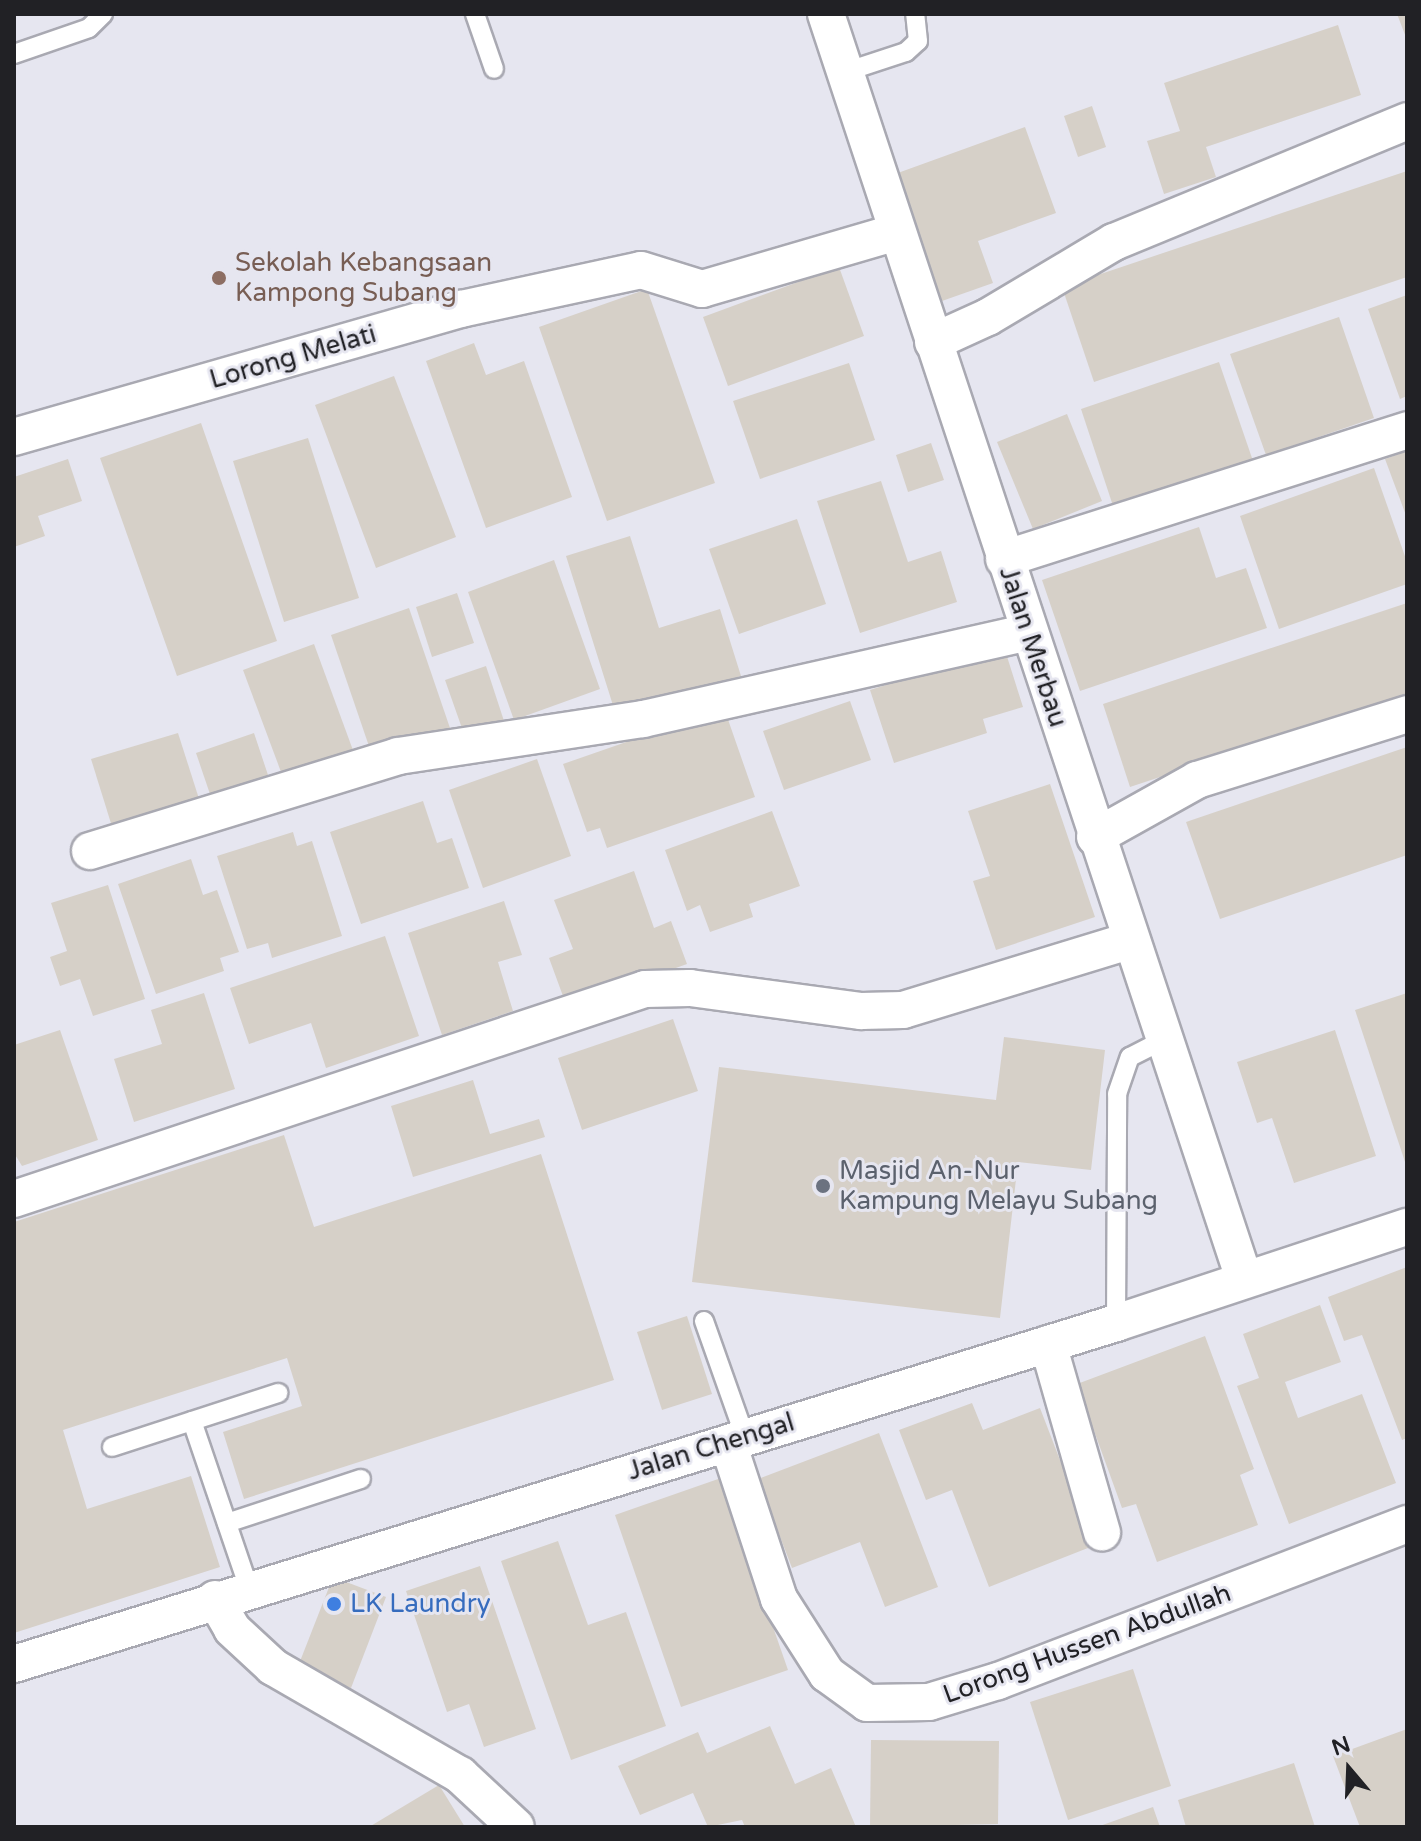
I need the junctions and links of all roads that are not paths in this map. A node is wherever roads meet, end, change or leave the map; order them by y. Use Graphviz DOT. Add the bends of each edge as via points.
graph roads {
  1 [pos="103,14"];
  2 [pos="475,14"];
  3 [pos="826,14"];
  4 [pos="915,14"];
  5 [pos="14,54"];
  6 [pos="494,69"];
  7 [pos="845,72"];
  8 [pos="1407,121"];
  9 [pos="897,232"];
  10 [pos="933,342"];
  11 [pos="1407,430"];
  12 [pos="14,437"];
  13 [pos="1004,559"];
  14 [pos="1028,632"];
  15 [pos="1407,714"];
  16 [pos="1095,837"];
  17 [pos="90,851"];
  18 [pos="1129,941"];
  19 [pos="1161,1041"];
  20 [pos="14,1199"];
  21 [pos="1407,1227"];
  22 [pos="1244,1279"];
  23 [pos="704,1321"];
  24 [pos="1116,1323"];
  25 [pos="1048,1344"];
  26 [pos="278,1393"];
  27 [pos="192,1421"];
  28 [pos="736,1440"];
  29 [pos="112,1447"];
  30 [pos="361,1479"];
  31 [pos="227,1523"];
  32 [pos="1407,1524"];
  33 [pos="1102,1532"];
  34 [pos="249,1588"];
  35 [pos="215,1599"];
  36 [pos="14,1664"];
  37 [pos="516,1827"];
  1 -- 5 [label="lane" via="89,28"];
  2 -- 6 [label="lane"];
  3 -- 7 [label="street, Jalan Merbau"];
  4 -- 7 [label="lane" via="918,41 906,52"];
  7 -- 9 [label="street, Jalan Merbau"];
  8 -- 10 [label="street" via="1114,242 988,317"];
  9 -- 10 [label="street, Jalan Merbau"];
  9 -- 12 [label="street, Lorong Melati" via="702,289 641,270 461,309"];
  10 -- 13 [label="street, Jalan Merbau"];
  11 -- 13 [label="street"];
  13 -- 14 [label="street, Jalan Merbau"];
  14 -- 16 [label="street, Jalan Merbau"];
  14 -- 17 [label="street" via="643,719 398,756"];
  15 -- 16 [label="street" via="1197,780"];
  16 -- 18 [label="street, Jalan Merbau"];
  18 -- 19 [label="street, Jalan Merbau"];
  18 -- 20 [label="street" via="903,1010 861,1011 690,988 645,989"];
  19 -- 22 [label="street, Jalan Merbau"];
  19 -- 24 [label="lane" via="1130,1057 1117,1094"];
  21 -- 22 [label="street, Jalan Chengal"];
  22 -- 24 [label="street, Jalan Chengal"];
  23 -- 28 [label="lane"];
  24 -- 25 [label="street, Jalan Chengal"];
  25 -- 28 [label="street, Jalan Chengal"];
  25 -- 33 [label="street"];
  26 -- 27 [label="lane"];
  27 -- 29 [label="lane"];
  27 -- 31 [label="lane"];
  28 -- 32 [label="street, Lorong Hussen Abdullah" via="779,1599 827,1674 867,1703 929,1702 998,1681"];
  28 -- 34 [label="street, Jalan Chengal"];
  30 -- 31 [label="lane"];
  31 -- 34 [label="lane"];
  34 -- 35 [label="street, Jalan Chengal"];
  35 -- 36 [label="street, Jalan Chengal"];
  35 -- 37 [label="street" via="232,1629 262,1659 460,1775"];
}
